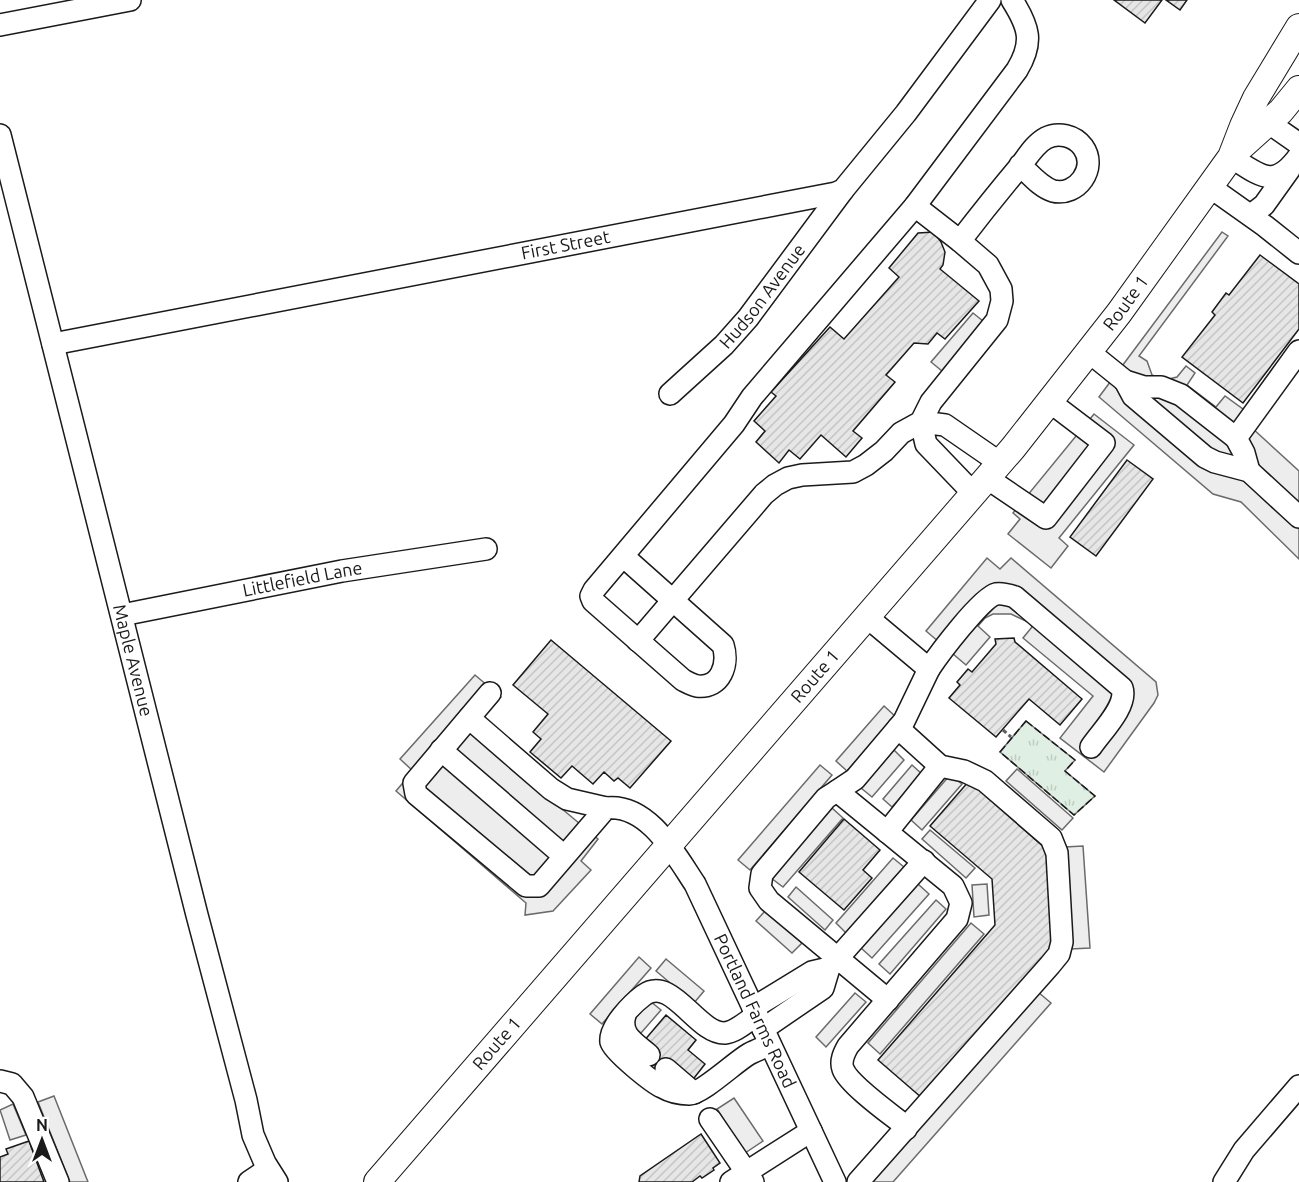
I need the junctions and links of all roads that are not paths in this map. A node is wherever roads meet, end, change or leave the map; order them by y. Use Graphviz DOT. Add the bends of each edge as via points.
graph roads {
  1 [pos="130,0"];
  2 [pos="990,0"];
  3 [pos="1012,0"];
  4 [pos="0,25"];
  5 [pos="1299,27"];
  6 [pos="1299,89"];
  7 [pos="1269,123"];
  8 [pos="0,135"];
  9 [pos="1232,155"];
  10 [pos="1297,155"];
  11 [pos="1020,165"];
  12 [pos="1210,187"];
  13 [pos="843,190"];
  14 [pos="915,206"];
  15 [pos="1251,215"];
  16 [pos="960,241"];
  17 [pos="1299,253"];
  18 [pos="53,344"];
  19 [pos="1299,351"];
  20 [pos="1089,352"];
  21 [pos="1125,381"];
  22 [pos="670,394"];
  23 [pos="1050,402"];
  24 [pos="921,422"];
  25 [pos="1236,438"];
  26 [pos="1249,471"];
  27 [pos="987,478"];
  28 [pos="1299,517"];
  29 [pos="486,549"];
  30 [pos="623,556"];
  31 [pos="674,601"];
  32 [pos="122,615"];
  33 [pos="867,617"];
  34 [pos="638,641"];
  35 [pos="929,669"];
  36 [pos="490,693"];
  37 [pos="469,718"];
  38 [pos="898,728"];
  39 [pos="1090,747"];
  40 [pos="441,750"];
  41 [pos="940,766"];
  42 [pos="837,791"];
  43 [pos="606,808"];
  44 [pos="887,832"];
  45 [pos="669,846"];
  46 [pos="564,856"];
  47 [pos="924,861"];
  48 [pos="834,963"];
  49 [pos="888,1000"];
  50 [pos="625,1015"];
  51 [pos="761,1024"];
  52 [pos="724,1033"];
  53 [pos="646,1058"];
  54 [pos="736,1063"];
  55 [pos="664,1071"];
  56 [pos="0,1081"];
  57 [pos="1299,1086"];
  58 [pos="690,1093"];
  59 [pos="710,1119"];
  60 [pos="906,1129"];
  61 [pos="811,1131"];
  62 [pos="273,1176"];
  63 [pos="744,1179"];
  64 [pos="58,1182"];
  65 [pos="249,1182"];
  66 [pos="377,1182"];
  67 [pos="836,1182"];
  68 [pos="858,1182"];
  69 [pos="1224,1182"];
  1 -- 4 [label="street"];
  2 -- 13 [label="street"];
  3 -- 14 [label="street" via="1029,35 1024,59"];
  5 -- 9 [label="main road, Route 1" via="1256,98"];
  6 -- 7 [label="main road, Route 1"];
  7 -- 9 [label="main road, Route 1"];
  7 -- 10 [label="street"];
  8 -- 18 [label="street, Maple Avenue"];
  9 -- 10 [label="street" via="1268,178 1277,176"];
  9 -- 12 [label="main road, Route 1"];
  10 -- 15 [label="street" via="1264,205"];
  11 -- 16 [label="street"];
  12 -- 15 [label="street"];
  12 -- 20 [label="main road, Route 1"];
  13 -- 18 [label="street, First Street" via="829,196"];
  13 -- 22 [label="street, Hudson Avenue" via="748,318"];
  14 -- 16 [label="street"];
  14 -- 30 [label="street"];
  15 -- 17 [label="street"];
  16 -- 24 [label="street" via="995,276 1000,289 1000,310 997,320 931,402"];
  18 -- 32 [label="street, Maple Avenue"];
  19 -- 25 [label="street"];
  20 -- 21 [label="street"];
  20 -- 23 [label="main road, Route 1"];
  21 -- 25 [label="street" via="1181,395"];
  21 -- 26 [label="street" via="1133,396 1205,457"];
  23 -- 27 [label="main road, Route 1"];
  23 -- 27 [label="street" via="1104,443 1046,518"];
  24 -- 27 [label="street" via="945,425"];
  24 -- 27 [label="street" via="926,444"];
  24 -- 31 [label="street" via="853,472 802,475 775,485"];
  25 -- 26 [label="street"];
  26 -- 28 [label="street"];
  27 -- 33 [label="main road, Route 1"];
  29 -- 32 [label="street, Littlefield Lane" via="342,571"];
  30 -- 31 [label="street"];
  30 -- 34 [label="street" via="591,596"];
  31 -- 34 [label="street"];
  31 -- 34 [label="street" via="723,645 725,669 719,677 704,685 683,680"];
  32 -- 62 [label="street, Maple Avenue" via="253,1135"];
  33 -- 35 [label="street"];
  33 -- 45 [label="main road, Route 1"];
  35 -- 38 [label="street"];
  35 -- 39 [label="street" via="984,602 996,594 1015,597 1122,688 1122,704"];
  36 -- 37 [label="street"];
  37 -- 40 [label="street"];
  37 -- 43 [label="street, Portland Farms Road" via="551,789 567,799"];
  38 -- 41 [label="street"];
  38 -- 42 [label="street" via="855,779"];
  40 -- 46 [label="street"];
  40 -- 46 [label="street" via="414,783 416,794 526,886 539,886"];
  41 -- 44 [label="street"];
  41 -- 60 [label="street" via="985,781 1054,842 1062,942 1050,965"];
  42 -- 44 [label="street"];
  42 -- 48 [label="street" via="826,798 759,881 769,901"];
  43 -- 45 [label="street, Portland Farms Road" via="635,813"];
  43 -- 46 [label="street"];
  44 -- 47 [label="street"];
  45 -- 51 [label="street, Portland Farms Road" via="694,884"];
  45 -- 66 [label="main road, Route 1"];
  47 -- 48 [label="street"];
  47 -- 49 [label="street" via="954,886 960,913"];
  48 -- 49 [label="street"];
  48 -- 51 [label="street" via="812,972"];
  49 -- 60 [label="street" via="848,1046 842,1066 852,1081"];
  50 -- 52 [label="street" via="644,995 659,990 709,1027"];
  50 -- 53 [label="street" via="618,1036 629,1049"];
  50 -- 58 [label="street" via="613,1029 613,1047 657,1085"];
  51 -- 52 [label="street"];
  51 -- 54 [label="street" via="749,1054"];
  51 -- 61 [label="street, Portland Farms Road"];
  52 -- 54 [label="street"];
  54 -- 58 [label="street"];
  55 -- 58 [label="street"];
  56 -- 64 [label="street" via="12,1084 23,1097"];
  57 -- 69 [label="street" via="1244,1150"];
  59 -- 63 [label="street"];
  60 -- 68 [label="street"];
  61 -- 63 [label="street"];
  61 -- 67 [label="street, Portland Farms Road"];
  62 -- 65 [label="street"];
}
